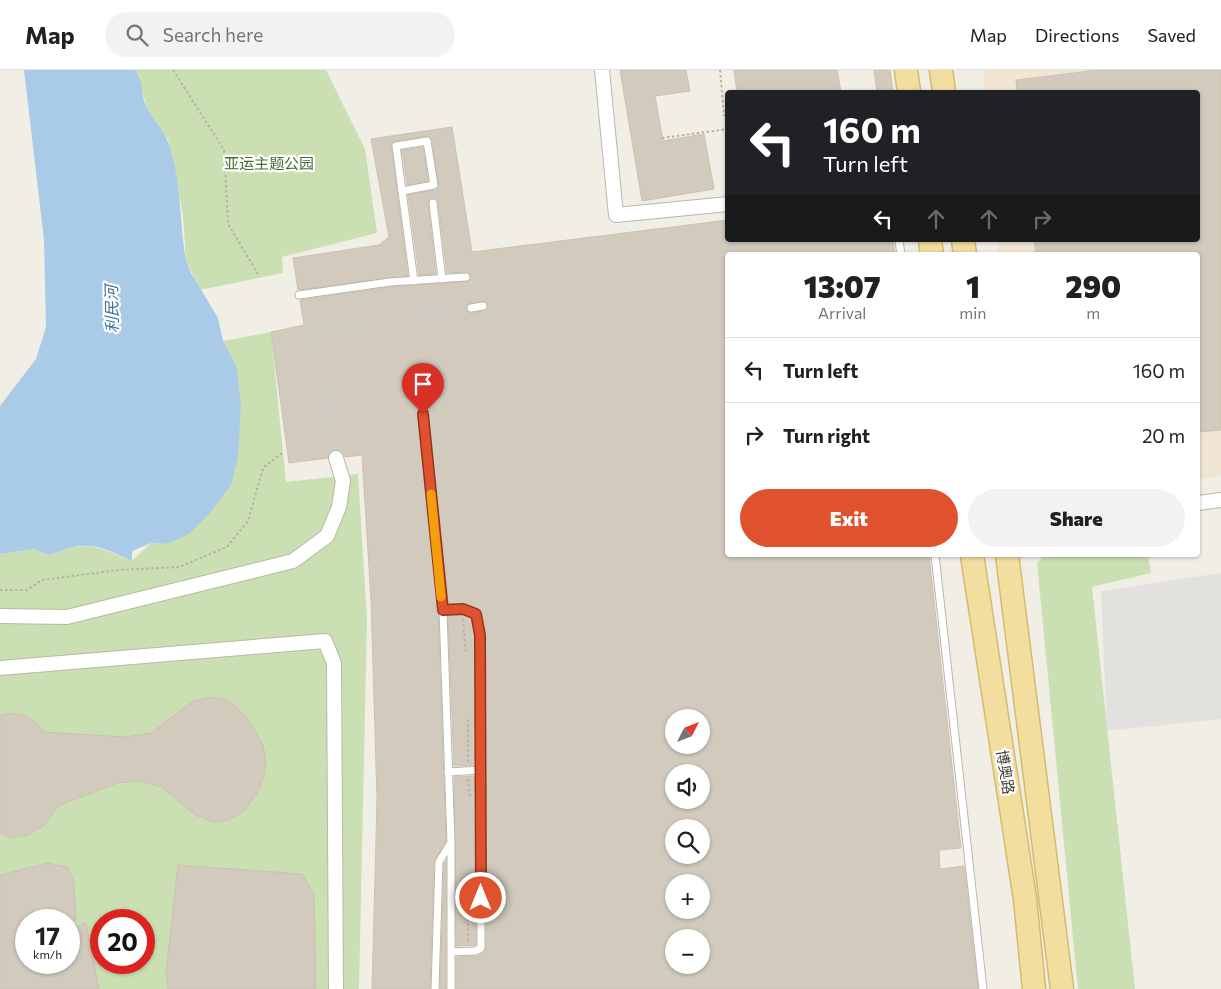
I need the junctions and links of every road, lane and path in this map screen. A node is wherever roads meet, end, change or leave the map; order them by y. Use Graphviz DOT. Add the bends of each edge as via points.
graph roads {
  1 [pos="173,70"];
  2 [pos="602,70"];
  3 [pos="720,70"];
  4 [pos="906,70"];
  5 [pos="941,70"];
  6 [pos="909,90"];
  7 [pos="944,90"];
  8 [pos="725,116"];
  9 [pos="725,129"];
  10 [pos="662,138"];
  11 [pos="402,191"];
  12 [pos="433,203"];
  13 [pos="725,204"];
  14 [pos="258,274"];
  15 [pos="466,277"];
  16 [pos="442,279"];
  17 [pos="414,281"];
  18 [pos="299,295"];
  19 [pos="483,306"];
  20 [pos="471,308"];
  21 [pos="423,414"];
  22 [pos="283,452"];
  23 [pos="336,458"];
  24 [pos="1221,500"];
  25 [pos="1200,503"];
  26 [pos="935,557"];
  27 [pos="972,557"];
  28 [pos="1007,557"];
  29 [pos="0,590"];
  30 [pos="463,609"];
  31 [pos="443,610"];
  32 [pos="0,616"];
  33 [pos="466,654"];
  34 [pos="0,668"];
  35 [pos="468,717"];
  36 [pos="482,770"];
  37 [pos="468,771"];
  38 [pos="448,772"];
  39 [pos="471,806"];
  40 [pos="450,844"];
  41 [pos="468,886"];
  42 [pos="468,951"];
  43 [pos="451,952"];
  44 [pos="336,989"];
  45 [pos="435,989"];
  46 [pos="451,989"];
  47 [pos="983,989"];
  48 [pos="1034,989"];
  49 [pos="1062,989"];
  1 -- 14 [label="path" via="224,150 228,224"];
  2 -- 13 [label="street" via="616,215"];
  3 -- 8 [label="path"];
  4 -- 6 [label="main road"];
  5 -- 7 [label="main road"];
  9 -- 10 [label="path"];
  11 -- 11 [label="lane" via="434,185 426,141 396,146"];
  11 -- 17 [label="lane"];
  12 -- 16 [label="lane"];
  15 -- 16 [label="lane"];
  16 -- 17 [label="lane"];
  17 -- 18 [label="lane"];
  19 -- 20 [label="lane"];
  21 -- 31 [label="lane"];
  22 -- 29 [label="path" via="263,468 248,521 227,547 179,567 118,570 42,580 28,590"];
  23 -- 32 [label="street" via="343,481 339,507 327,536 293,561 67,617"];
  24 -- 25 [label="street"];
  26 -- 47 [label="lane"];
  27 -- 48 [label="main road, 博奥路" via="1025,899"];
  28 -- 49 [label="main road, 博奥路"];
  30 -- 31 [label="lane"];
  30 -- 33 [label="path"];
  30 -- 36 [label="lane" via="476,614 480,635"];
  31 -- 38 [label="lane"];
  34 -- 44 [label="street" via="325,641 334,663"];
  35 -- 37 [label="path"];
  36 -- 37 [label="lane"];
  36 -- 42 [label="lane" via="481,948"];
  37 -- 38 [label="lane"];
  37 -- 39 [label="path"];
  38 -- 40 [label="lane"];
  40 -- 43 [label="lane"];
  40 -- 45 [label="lane" via="438,862"];
  41 -- 42 [label="path"];
  42 -- 43 [label="lane"];
  43 -- 46 [label="lane"];
}
